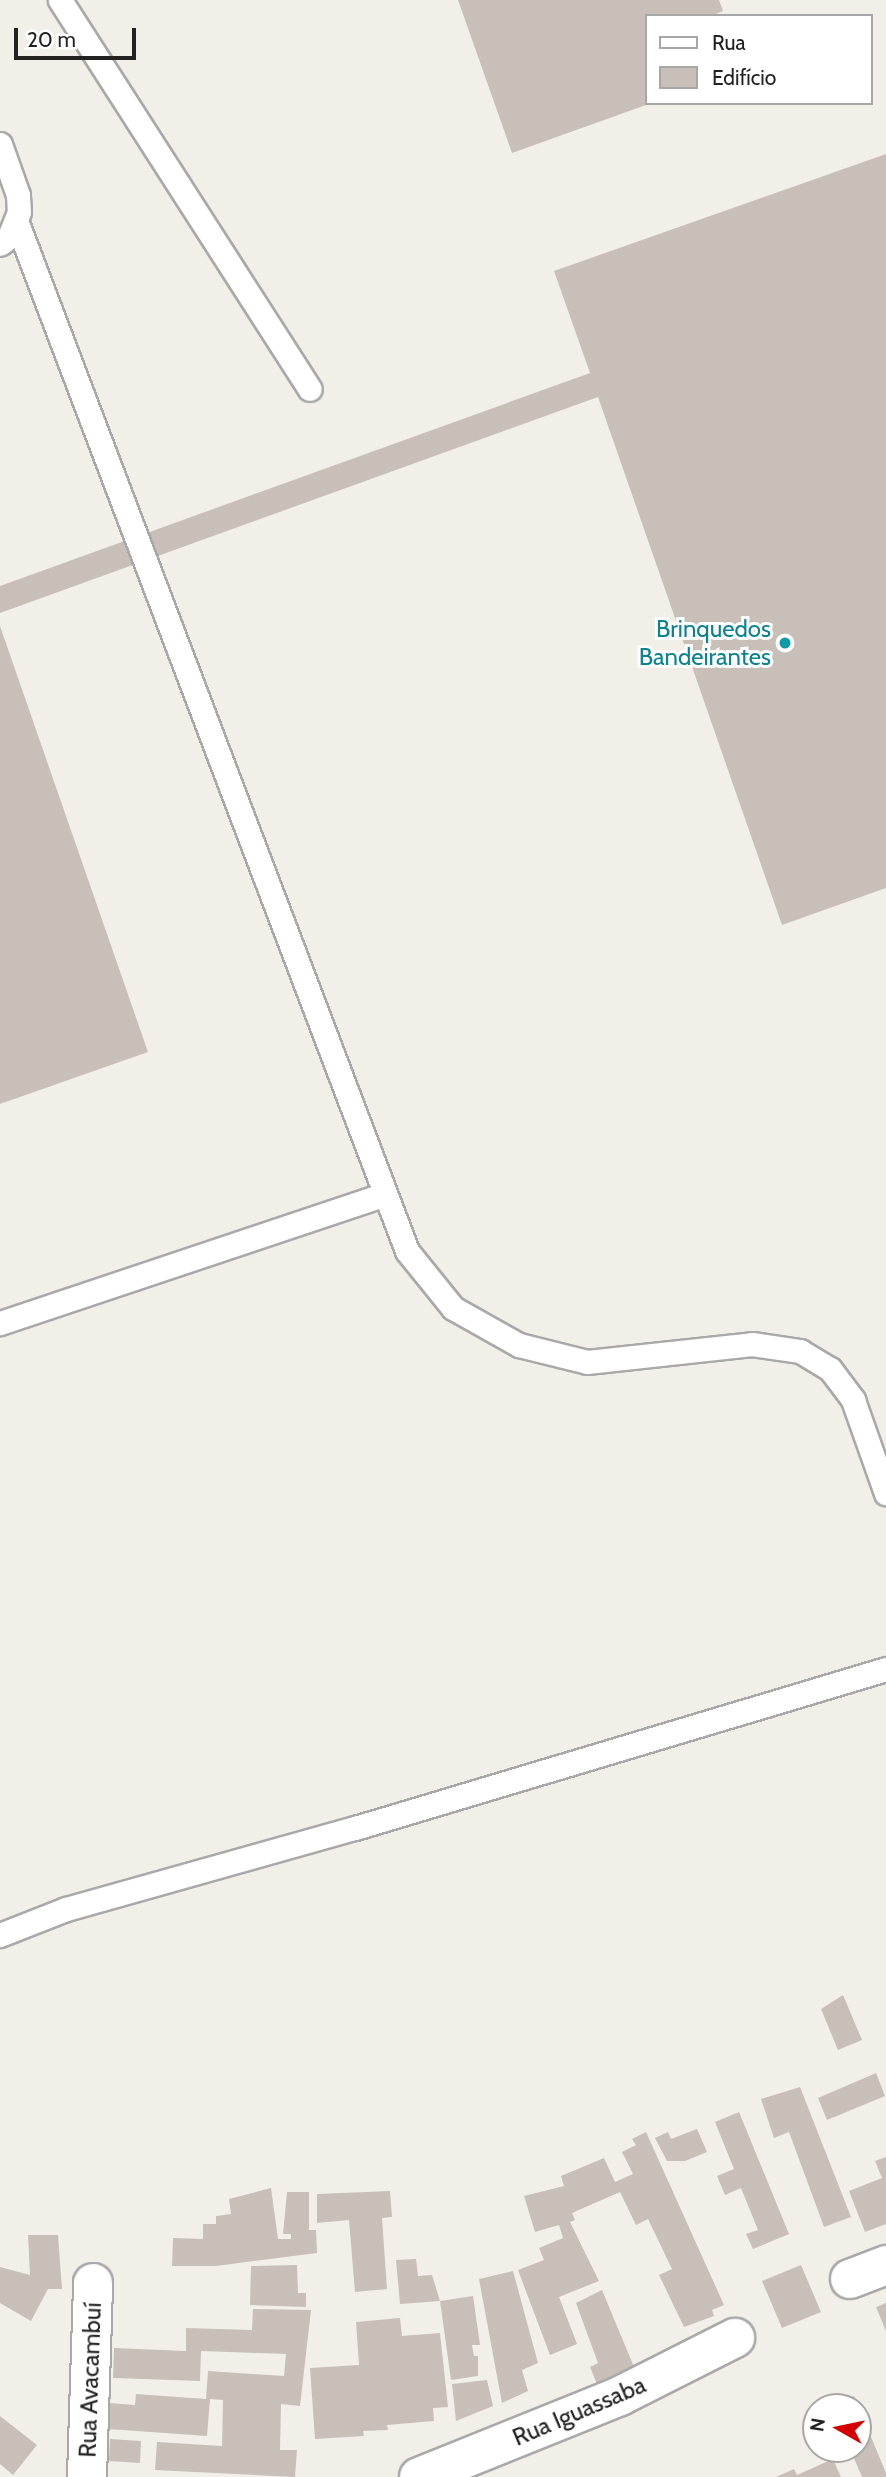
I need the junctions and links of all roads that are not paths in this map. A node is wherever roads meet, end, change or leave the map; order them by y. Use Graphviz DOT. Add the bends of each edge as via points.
graph roads {
  1 [pos="61,0"];
  2 [pos="0,144"];
  3 [pos="17,223"];
  4 [pos="0,244"];
  5 [pos="310,389"];
  6 [pos="382,1195"];
  7 [pos="0,1323"];
  8 [pos="886,1493"];
  9 [pos="886,1669"];
  10 [pos="0,1935"];
  11 [pos="886,2265"];
  12 [pos="850,2279"];
  13 [pos="93,2283"];
  14 [pos="735,2338"];
  15 [pos="87,2477"];
  16 [pos="419,2477"];
  1 -- 5 [label="lane"];
  2 -- 3 [label="lane" via="18,195"];
  3 -- 4 [label="lane"];
  3 -- 6 [label="lane"];
  6 -- 7 [label="lane"];
  6 -- 8 [label="lane" via="407,1251 453,1308 519,1345 587,1362 752,1344 800,1351 830,1369 853,1400"];
  9 -- 10 [label="lane" via="66,1909"];
  11 -- 12 [label="street"];
  13 -- 15 [label="street, Rua Avacambuí"];
  14 -- 16 [label="street, Rua Iguassaba" via="620,2396"];
}
